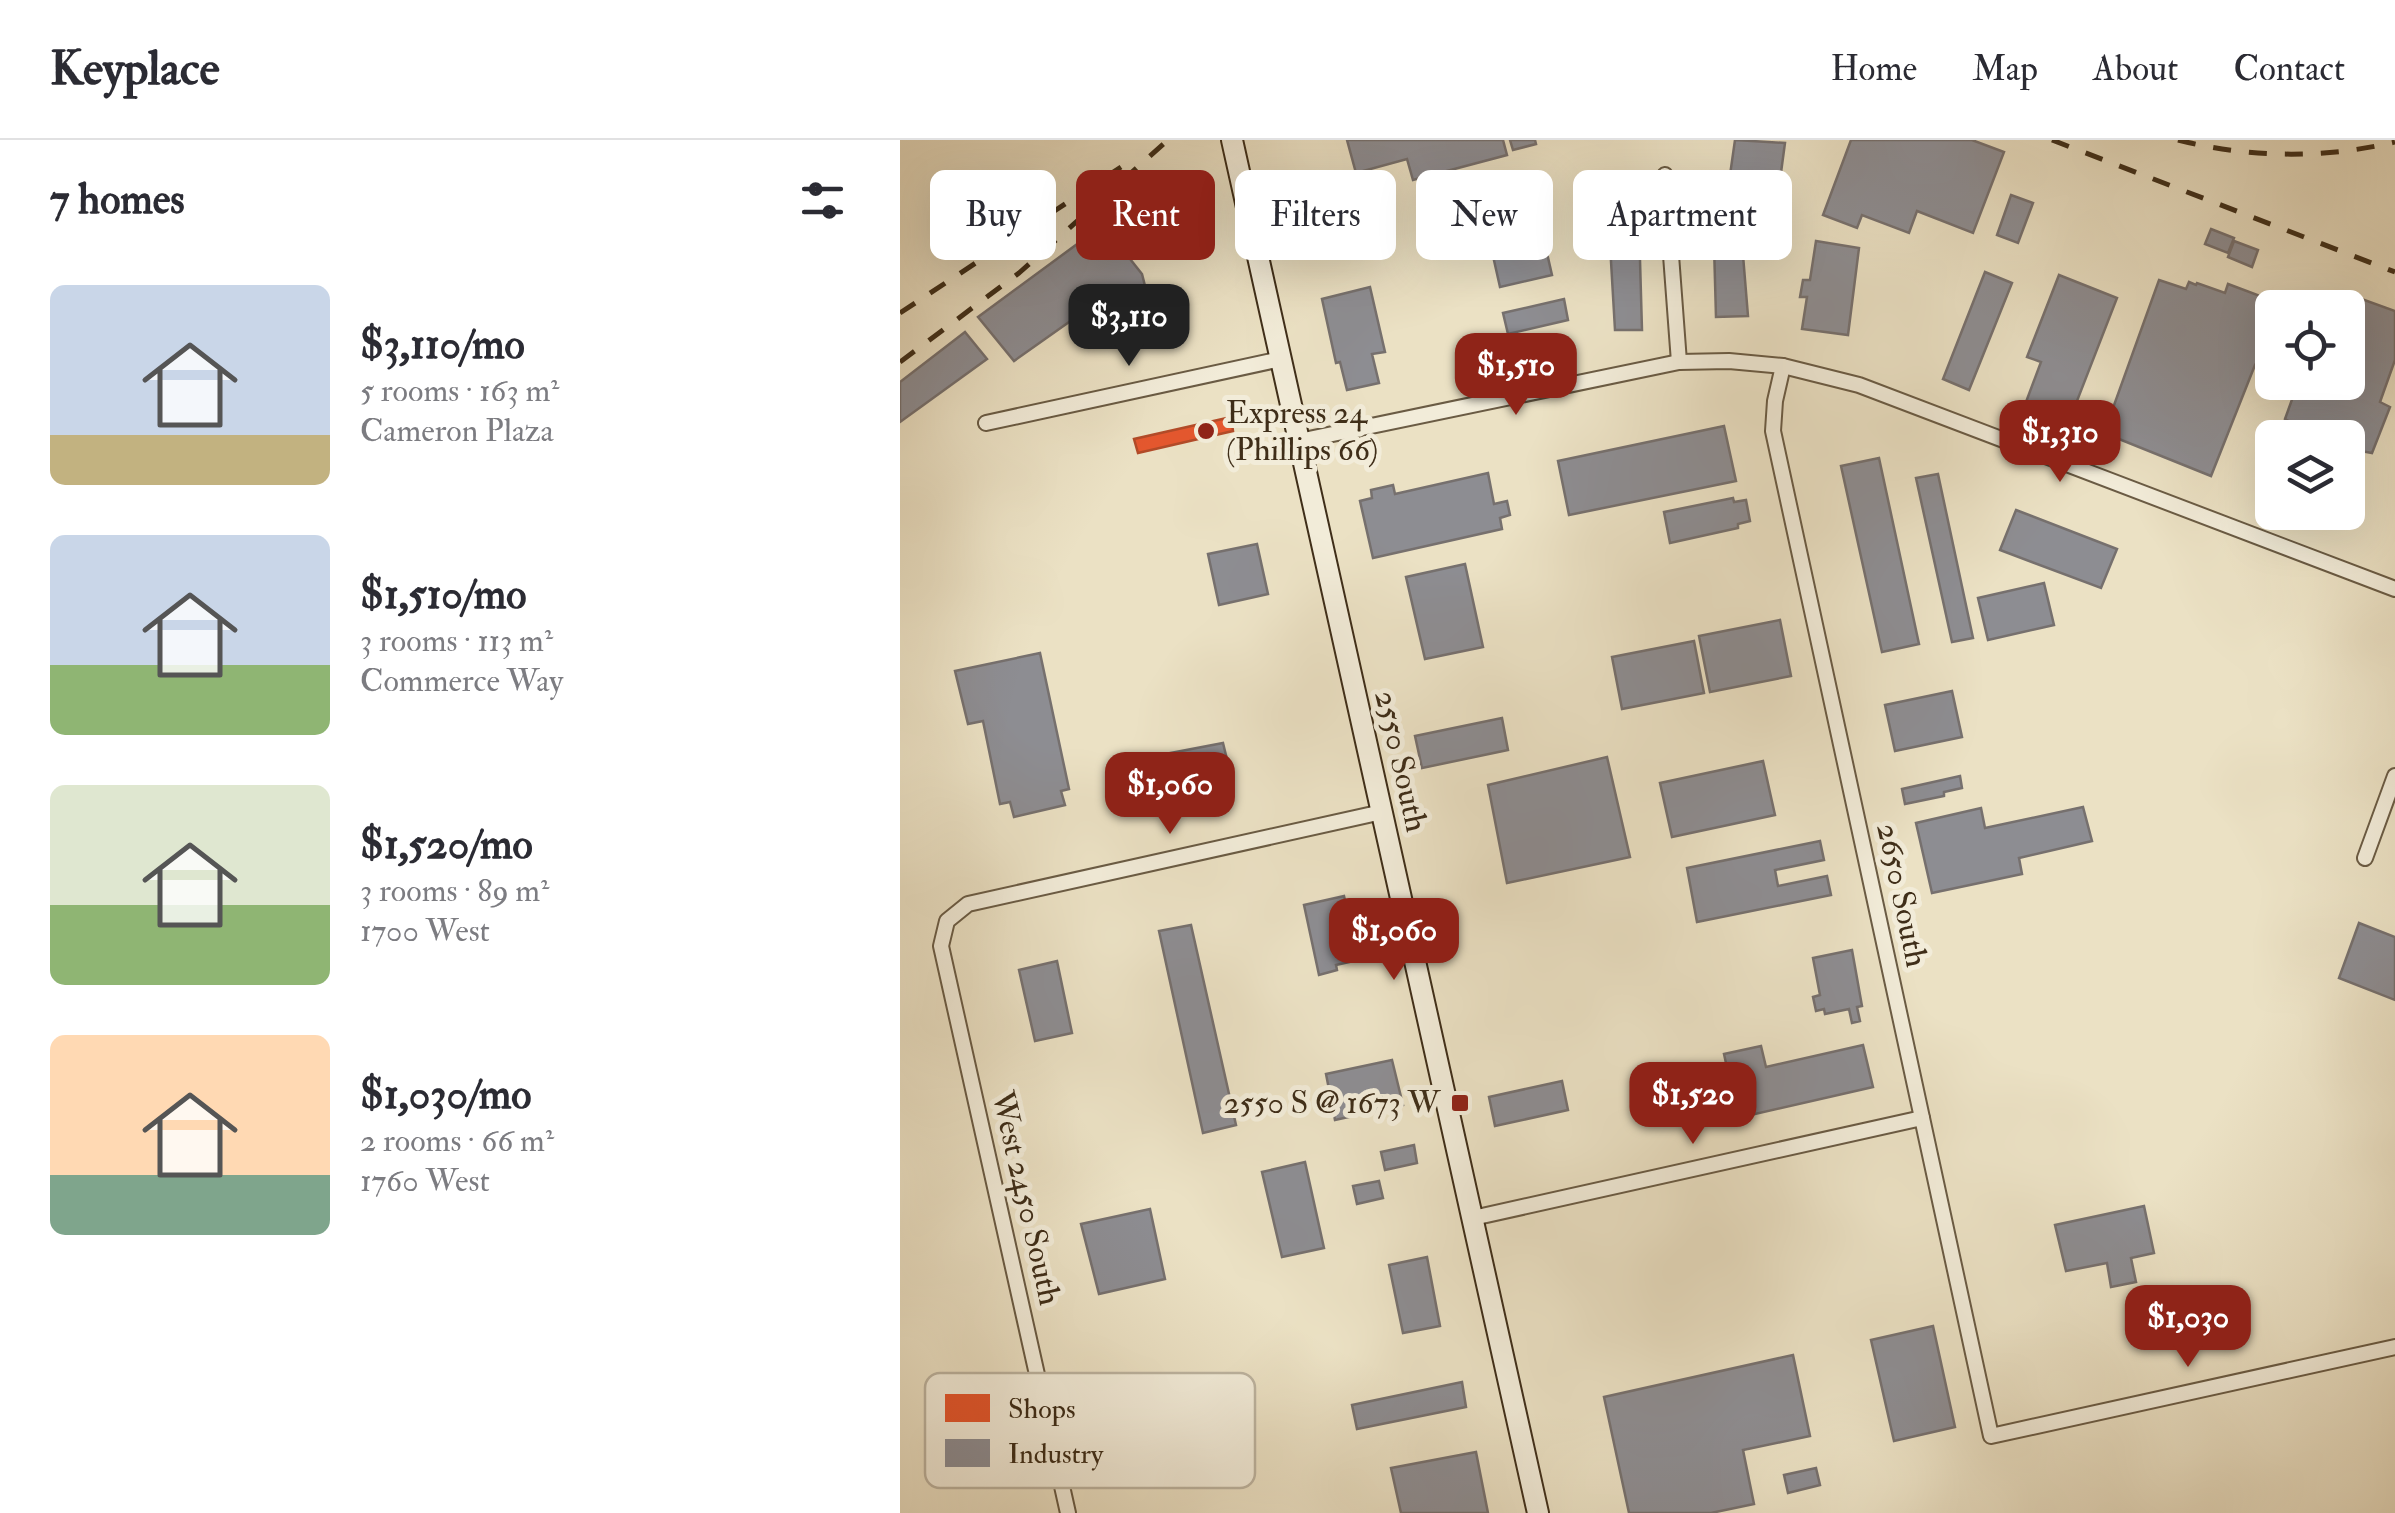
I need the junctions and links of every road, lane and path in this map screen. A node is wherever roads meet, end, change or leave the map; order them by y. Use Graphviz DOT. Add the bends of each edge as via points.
graph roads {
  1 [pos="1232,140"];
  2 [pos="1671,260"];
  3 [pos="1281,358"];
  4 [pos="1679,362"];
  5 [pos="1783,366"];
  6 [pos="986,423"];
  7 [pos="1299,441"];
  8 [pos="2395,589"];
  9 [pos="2395,776"];
  10 [pos="1382,812"];
  11 [pos="2364,858"];
  12 [pos="1922,1118"];
  13 [pos="1473,1218"];
  14 [pos="2395,1346"];
  15 [pos="1037,1373"];
  16 [pos="1062,1488"];
  17 [pos="1068,1513"];
  18 [pos="1538,1513"];
  1 -- 3 [label="main road, 2550 South"];
  2 -- 4 [label="street"];
  3 -- 6 [label="street"];
  3 -- 7 [label="main road, 2550 South"];
  4 -- 5 [label="street"];
  4 -- 7 [label="street"];
  5 -- 8 [label="street" via="1859,384"];
  5 -- 12 [label="street, 2650 South" via="1773,432"];
  7 -- 10 [label="main road, 2550 South"];
  9 -- 11 [label="street"];
  10 -- 13 [label="main road, 2550 South"];
  10 -- 15 [label="street, West 2450 South" via="968,904 947,921 941,946"];
  12 -- 13 [label="street"];
  12 -- 14 [label="street, 2650 South" via="1991,1436"];
  13 -- 18 [label="main road, 2550 South"];
  16 -- 17 [label="street, West 2450 South"];
}
